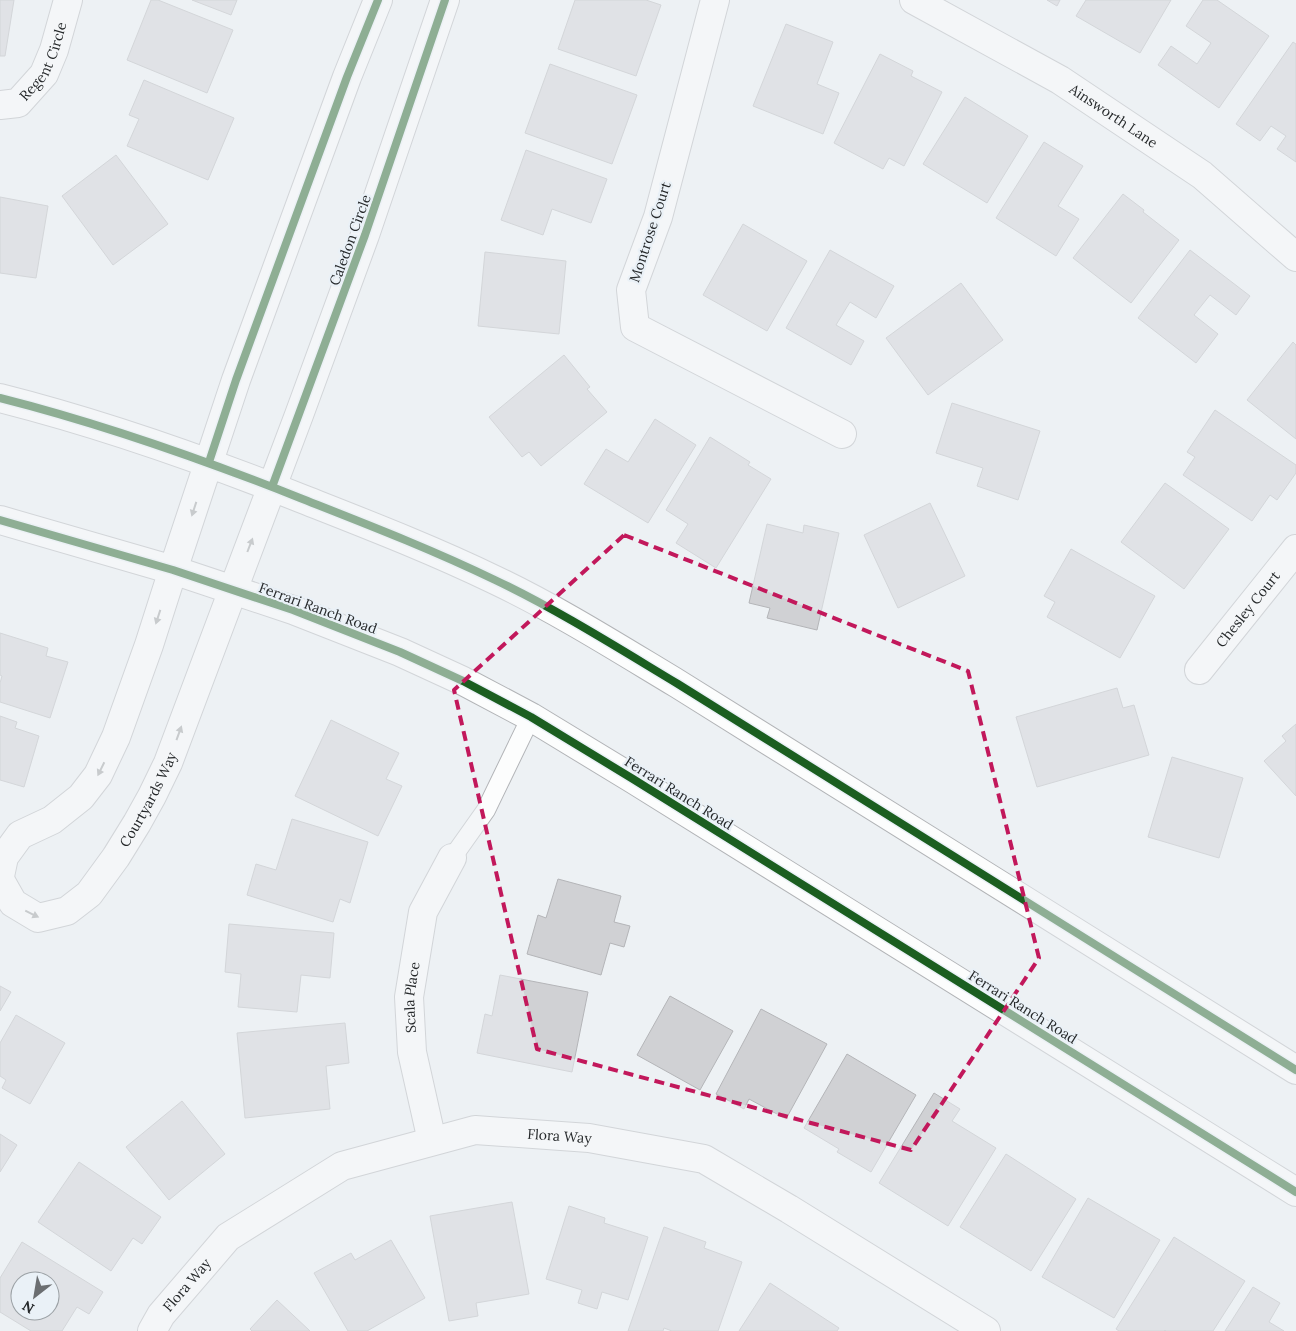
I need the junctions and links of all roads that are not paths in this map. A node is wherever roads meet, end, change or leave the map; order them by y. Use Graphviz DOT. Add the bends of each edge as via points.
graph roads {
  1 [pos="68,0"];
  2 [pos="378,0"];
  3 [pos="445,0"];
  4 [pos="715,0"];
  5 [pos="914,0"];
  6 [pos="0,105"];
  7 [pos="1296,257"];
  8 [pos="0,398"];
  9 [pos="842,434"];
  10 [pos="209,462"];
  11 [pos="272,487"];
  12 [pos="0,520"];
  13 [pos="1296,549"];
  14 [pos="173,570"];
  15 [pos="233,590"];
  16 [pos="1199,670"];
  17 [pos="531,717"];
  18 [pos="452,858"];
  19 [pos="2,878"];
  20 [pos="1296,1070"];
  21 [pos="432,1141"];
  22 [pos="1296,1192"];
  23 [pos="152,1331"];
  24 [pos="986,1331"];
  1 -- 6 [label="street, Regent Circle" via="44,74 18,103"];
  2 -- 10 [label="street" via="236,380"];
  3 -- 11 [label="street, Caledon Circle" via="366,235"];
  4 -- 9 [label="street, Montrose Court" via="658,217 632,290 635,328"];
  5 -- 7 [label="street, Ainsworth Lane" via="1060,80 1202,175"];
  8 -- 10 [label="street" via="95,424"];
  10 -- 11 [label="street"];
  10 -- 14 [label="street, Courtyards Way, one-way"];
  15 -- 11 [label="street, Caledon Circle, one-way"];
  11 -- 20 [label="street" via="435,553 577,624 687,689"];
  12 -- 14 [label="street, Ferrari Ranch Road"];
  13 -- 16 [label="street, Chesley Court"];
  14 -- 15 [label="street, Ferrari Ranch Road"];
  14 -- 19 [label="street, Courtyards Way, one-way" via="116,737 98,775 81,797 52,820 20,835"];
  15 -- 17 [label="street, Ferrari Ranch Road" via="400,652"];
  19 -- 15 [label="street, Courtyards Way, one-way" via="13,903 38,918 67,912 89,894 116,857 168,763"];
  17 -- 18 [label="lane" via="486,810"];
  17 -- 22 [label="street, Ferrari Ranch Road"];
  18 -- 21 [label="street, Scala Place" via="423,912 409,997 412,1052"];
  21 -- 23 [label="street, Flora Way" via="342,1166 228,1237 161,1315"];
  21 -- 24 [label="street, Flora Way" via="475,1130 589,1138 704,1159"];
}
